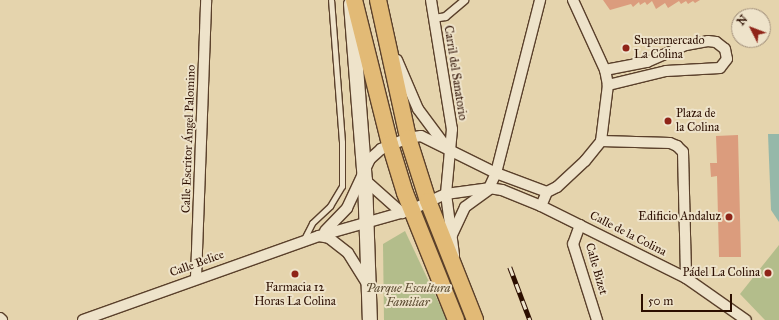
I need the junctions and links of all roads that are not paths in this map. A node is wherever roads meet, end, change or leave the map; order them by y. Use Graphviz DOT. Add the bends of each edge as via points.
graph roads {
  1 [pos="206,0"];
  2 [pos="331,0"];
  3 [pos="352,0"];
  4 [pos="378,0"];
  5 [pos="431,0"];
  6 [pos="464,0"];
  7 [pos="540,0"];
  8 [pos="573,0"];
  9 [pos="433,18"];
  10 [pos="381,24"];
  11 [pos="605,70"];
  12 [pos="608,84"];
  13 [pos="408,138"];
  14 [pos="601,141"];
  15 [pos="390,144"];
  16 [pos="448,149"];
  17 [pos="496,173"];
  18 [pos="365,175"];
  19 [pos="490,188"];
  20 [pos="547,192"];
  21 [pos="446,194"];
  22 [pos="428,201"];
  23 [pos="541,206"];
  24 [pos="406,211"];
  25 [pos="365,222"];
  26 [pos="580,225"];
  27 [pos="452,235"];
  28 [pos="319,236"];
  29 [pos="302,241"];
  30 [pos="455,270"];
  31 [pos="196,278"];
  32 [pos="686,278"];
  33 [pos="368,285"];
  34 [pos="0,318"];
  35 [pos="2,320"];
  36 [pos="84,320"];
  37 [pos="370,320"];
  38 [pos="456,320"];
  39 [pos="475,320"];
  40 [pos="598,320"];
  41 [pos="746,320"];
  1 -- 31 [label="street, Calle Escritor Ángel Palomino"];
  2 -- 29 [label="lane" via="342,142 342,186 330,206 312,223"];
  3 -- 15 [label="main road"];
  3 -- 18 [label="main road"];
  4 -- 10 [label="main road"];
  5 -- 9 [label="street, Carril del Sanatorio"];
  6 -- 9 [label="street" via="445,16"];
  7 -- 17 [label="street"];
  8 -- 11 [label="street"];
  9 -- 16 [label="street, Carril del Sanatorio" via="452,129"];
  10 -- 13 [label="main road"];
  10 -- 16 [label="street" via="418,109"];
  11 -- 12 [label="street"];
  11 -- 12 [label="street" via="647,62 686,45 708,41 716,42 725,49 727,59 720,68 666,71"];
  12 -- 14 [label="street"];
  13 -- 15 [label="street, Calle Belice"];
  13 -- 16 [label="street" via="421,136"];
  13 -- 22 [label="main road"];
  14 -- 20 [label="street" via="585,161 557,187"];
  14 -- 32 [label="street" via="670,143 683,152"];
  15 -- 18 [label="street, Calle Belice" via="370,159"];
  15 -- 24 [label="main road"];
  16 -- 17 [label="street"];
  16 -- 21 [label="street, Carril del Sanatorio"];
  17 -- 19 [label="street"];
  17 -- 20 [label="street"];
  18 -- 24 [label="street"];
  18 -- 25 [label="main road"];
  18 -- 28 [label="street, Calle Belice" via="348,208 333,226"];
  19 -- 21 [label="street, Calle de la Colina"];
  19 -- 23 [label="street, Calle de la Colina" via="502,190"];
  19 -- 27 [label="street" via="465,207"];
  20 -- 23 [label="street"];
  21 -- 22 [label="street, Calle de la Colina"];
  21 -- 27 [label="street, Carril del Sanatorio"];
  22 -- 24 [label="street, Calle de la Colina"];
  22 -- 30 [label="main road"];
  23 -- 26 [label="street, Calle de la Colina"];
  24 -- 25 [label="street, Calle Belice"];
  24 -- 38 [label="main road"];
  25 -- 28 [label="street, Calle Belice"];
  25 -- 33 [label="main road"];
  26 -- 32 [label="street, Calle de la Colina"];
  26 -- 40 [label="street, Calle Bizet" via="573,244"];
  27 -- 30 [label="street, Carril del Sanatorio"];
  28 -- 29 [label="street, Calle Belice"];
  28 -- 33 [label="street" via="329,238 348,253"];
  29 -- 31 [label="street, Calle Belice"];
  30 -- 39 [label="main road"];
  31 -- 36 [label="street, Calle Belice"];
  32 -- 41 [label="street, Calle de la Colina"];
  33 -- 37 [label="main road"];
  34 -- 35 [label="street"];
}
